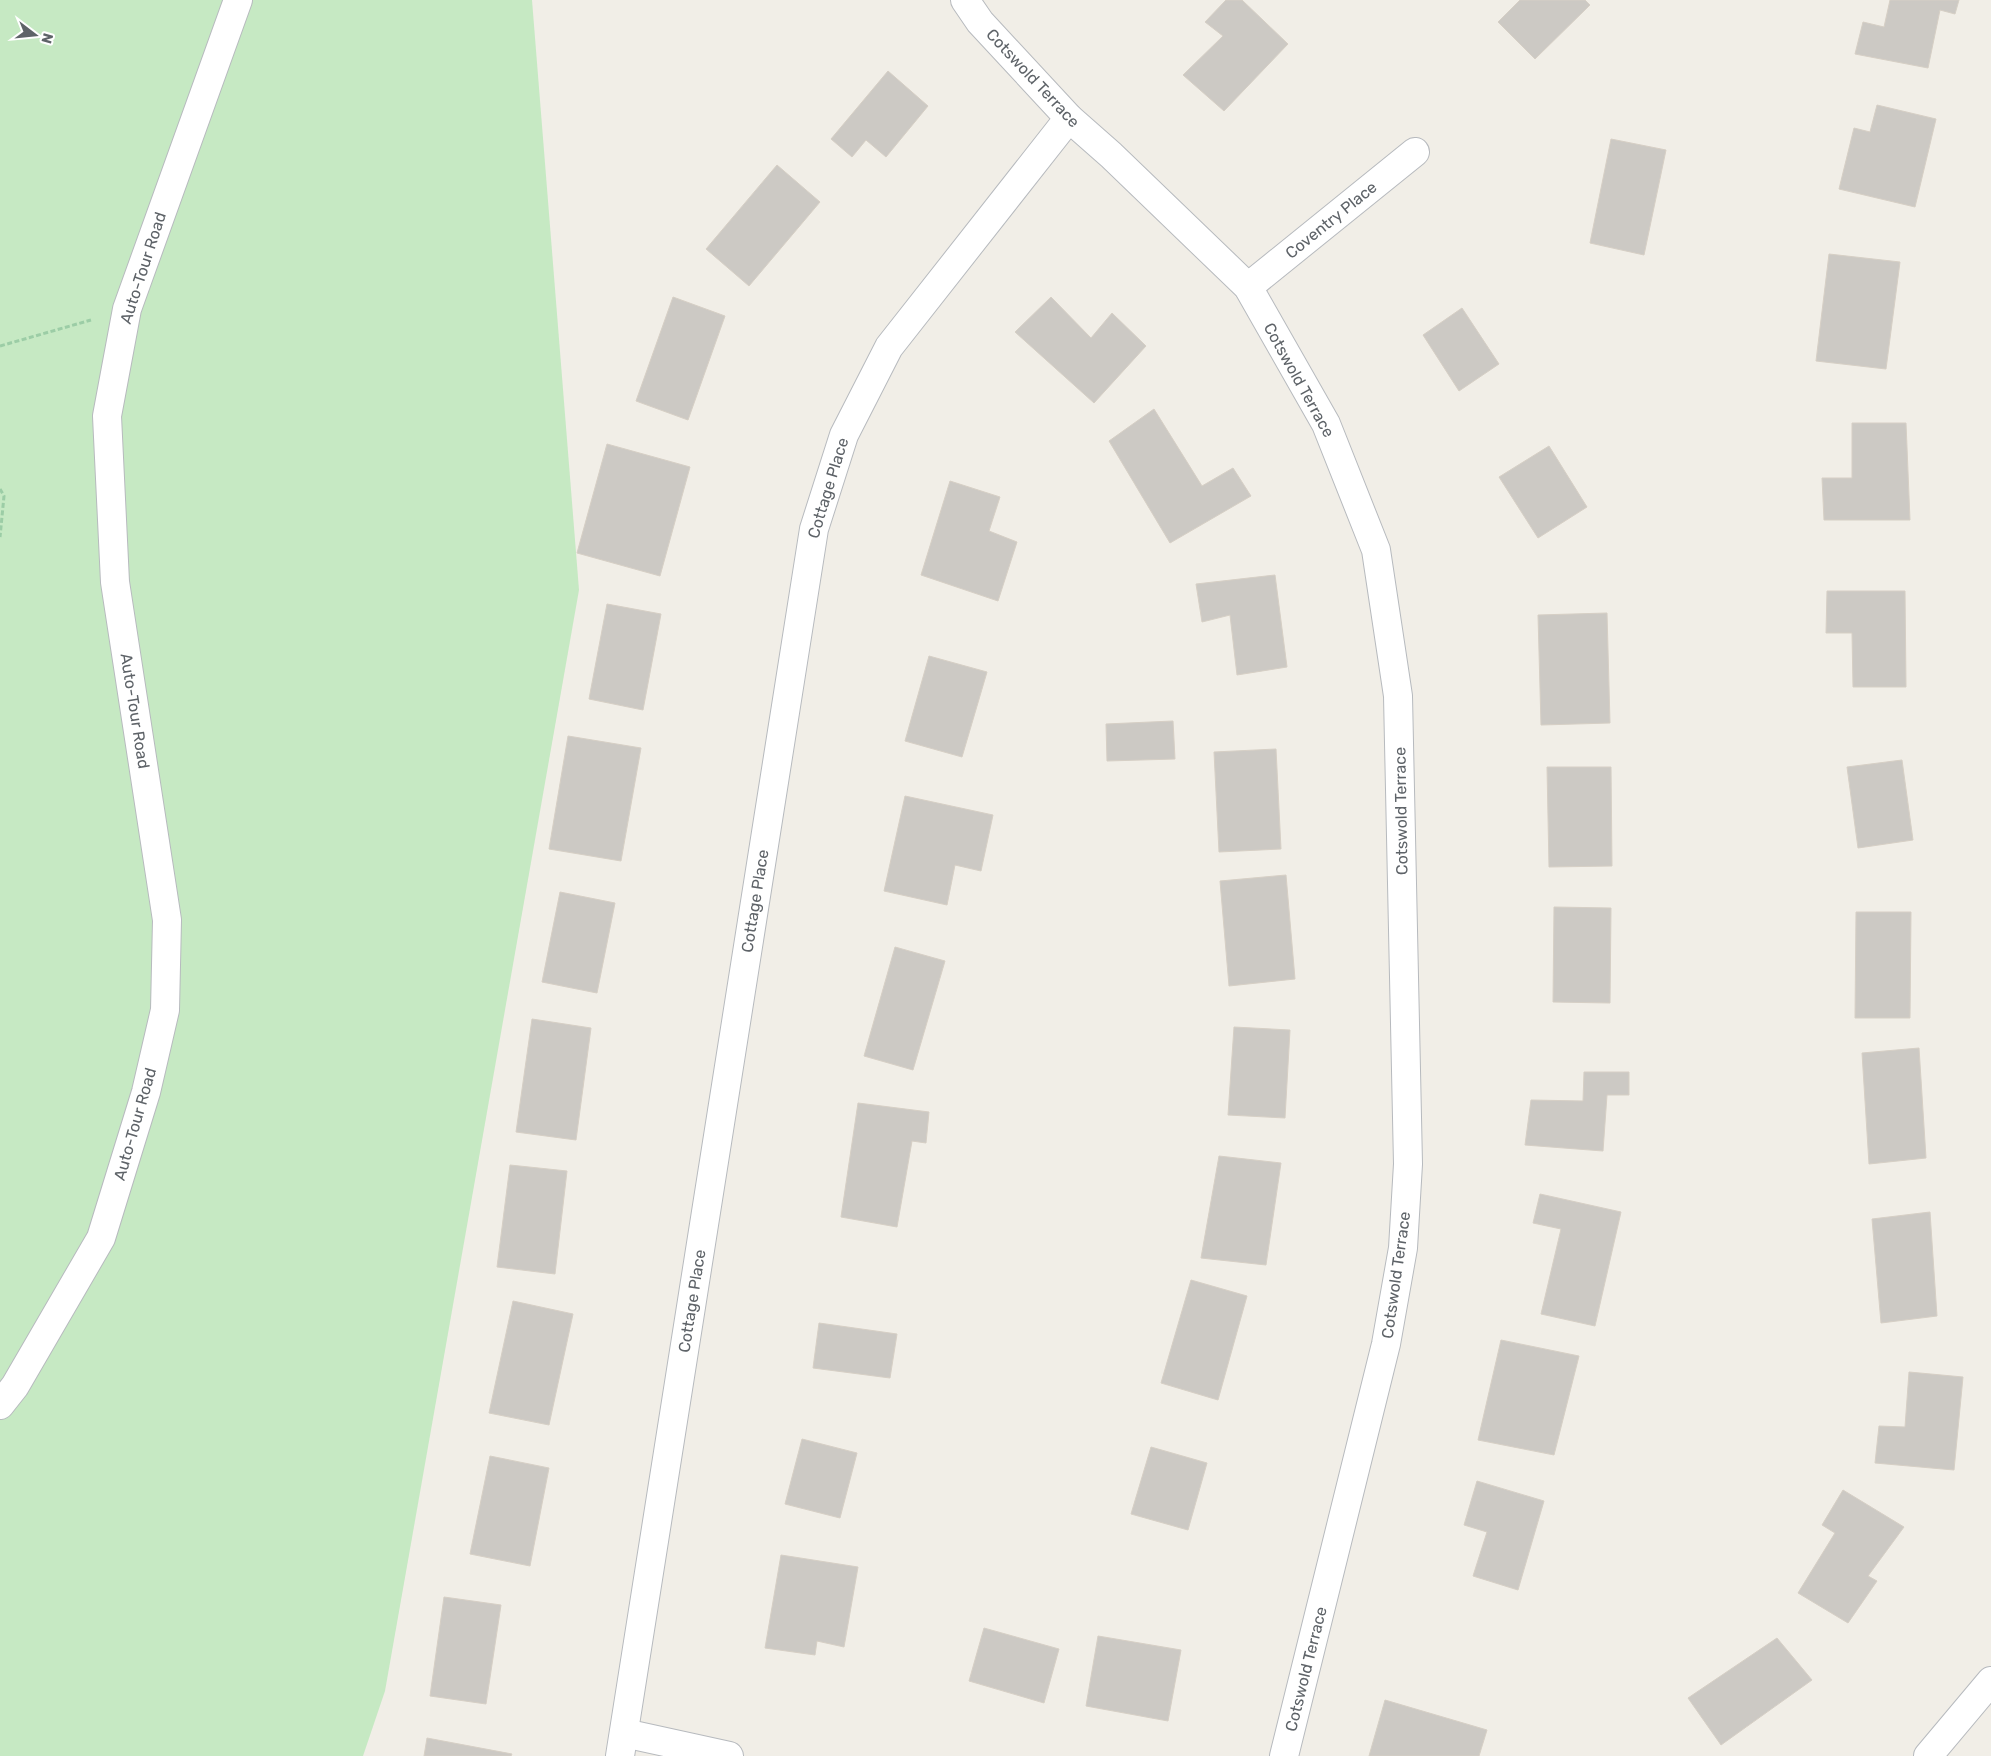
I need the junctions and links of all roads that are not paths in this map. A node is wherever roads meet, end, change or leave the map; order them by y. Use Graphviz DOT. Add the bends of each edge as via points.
graph roads {
  1 [pos="238,0"];
  2 [pos="965,0"];
  3 [pos="1069,118"];
  4 [pos="1415,152"];
  5 [pos="1248,287"];
  6 [pos="0,1405"];
  7 [pos="1991,1681"];
  8 [pos="622,1745"];
  9 [pos="729,1756"];
  10 [pos="1284,1756"];
  11 [pos="1928,1756"];
  1 -- 6 [label="street, Auto-Tour Road" via="127,309 107,416 115,582 167,920 165,1010 146,1092 101,1238 15,1386"];
  2 -- 3 [label="street, Cotswold Terrace" via="980,22"];
  3 -- 5 [label="street, Cotswold Terrace"];
  3 -- 8 [label="street, Cottage Place" via="889,348 844,435 814,529"];
  4 -- 5 [label="street, Coventry Place"];
  5 -- 10 [label="street, Cotswold Terrace" via="1326,424 1376,550 1398,696 1408,1164 1403,1248 1386,1344"];
  7 -- 11 [label="street"];
  8 -- 9 [label="street"];
}
